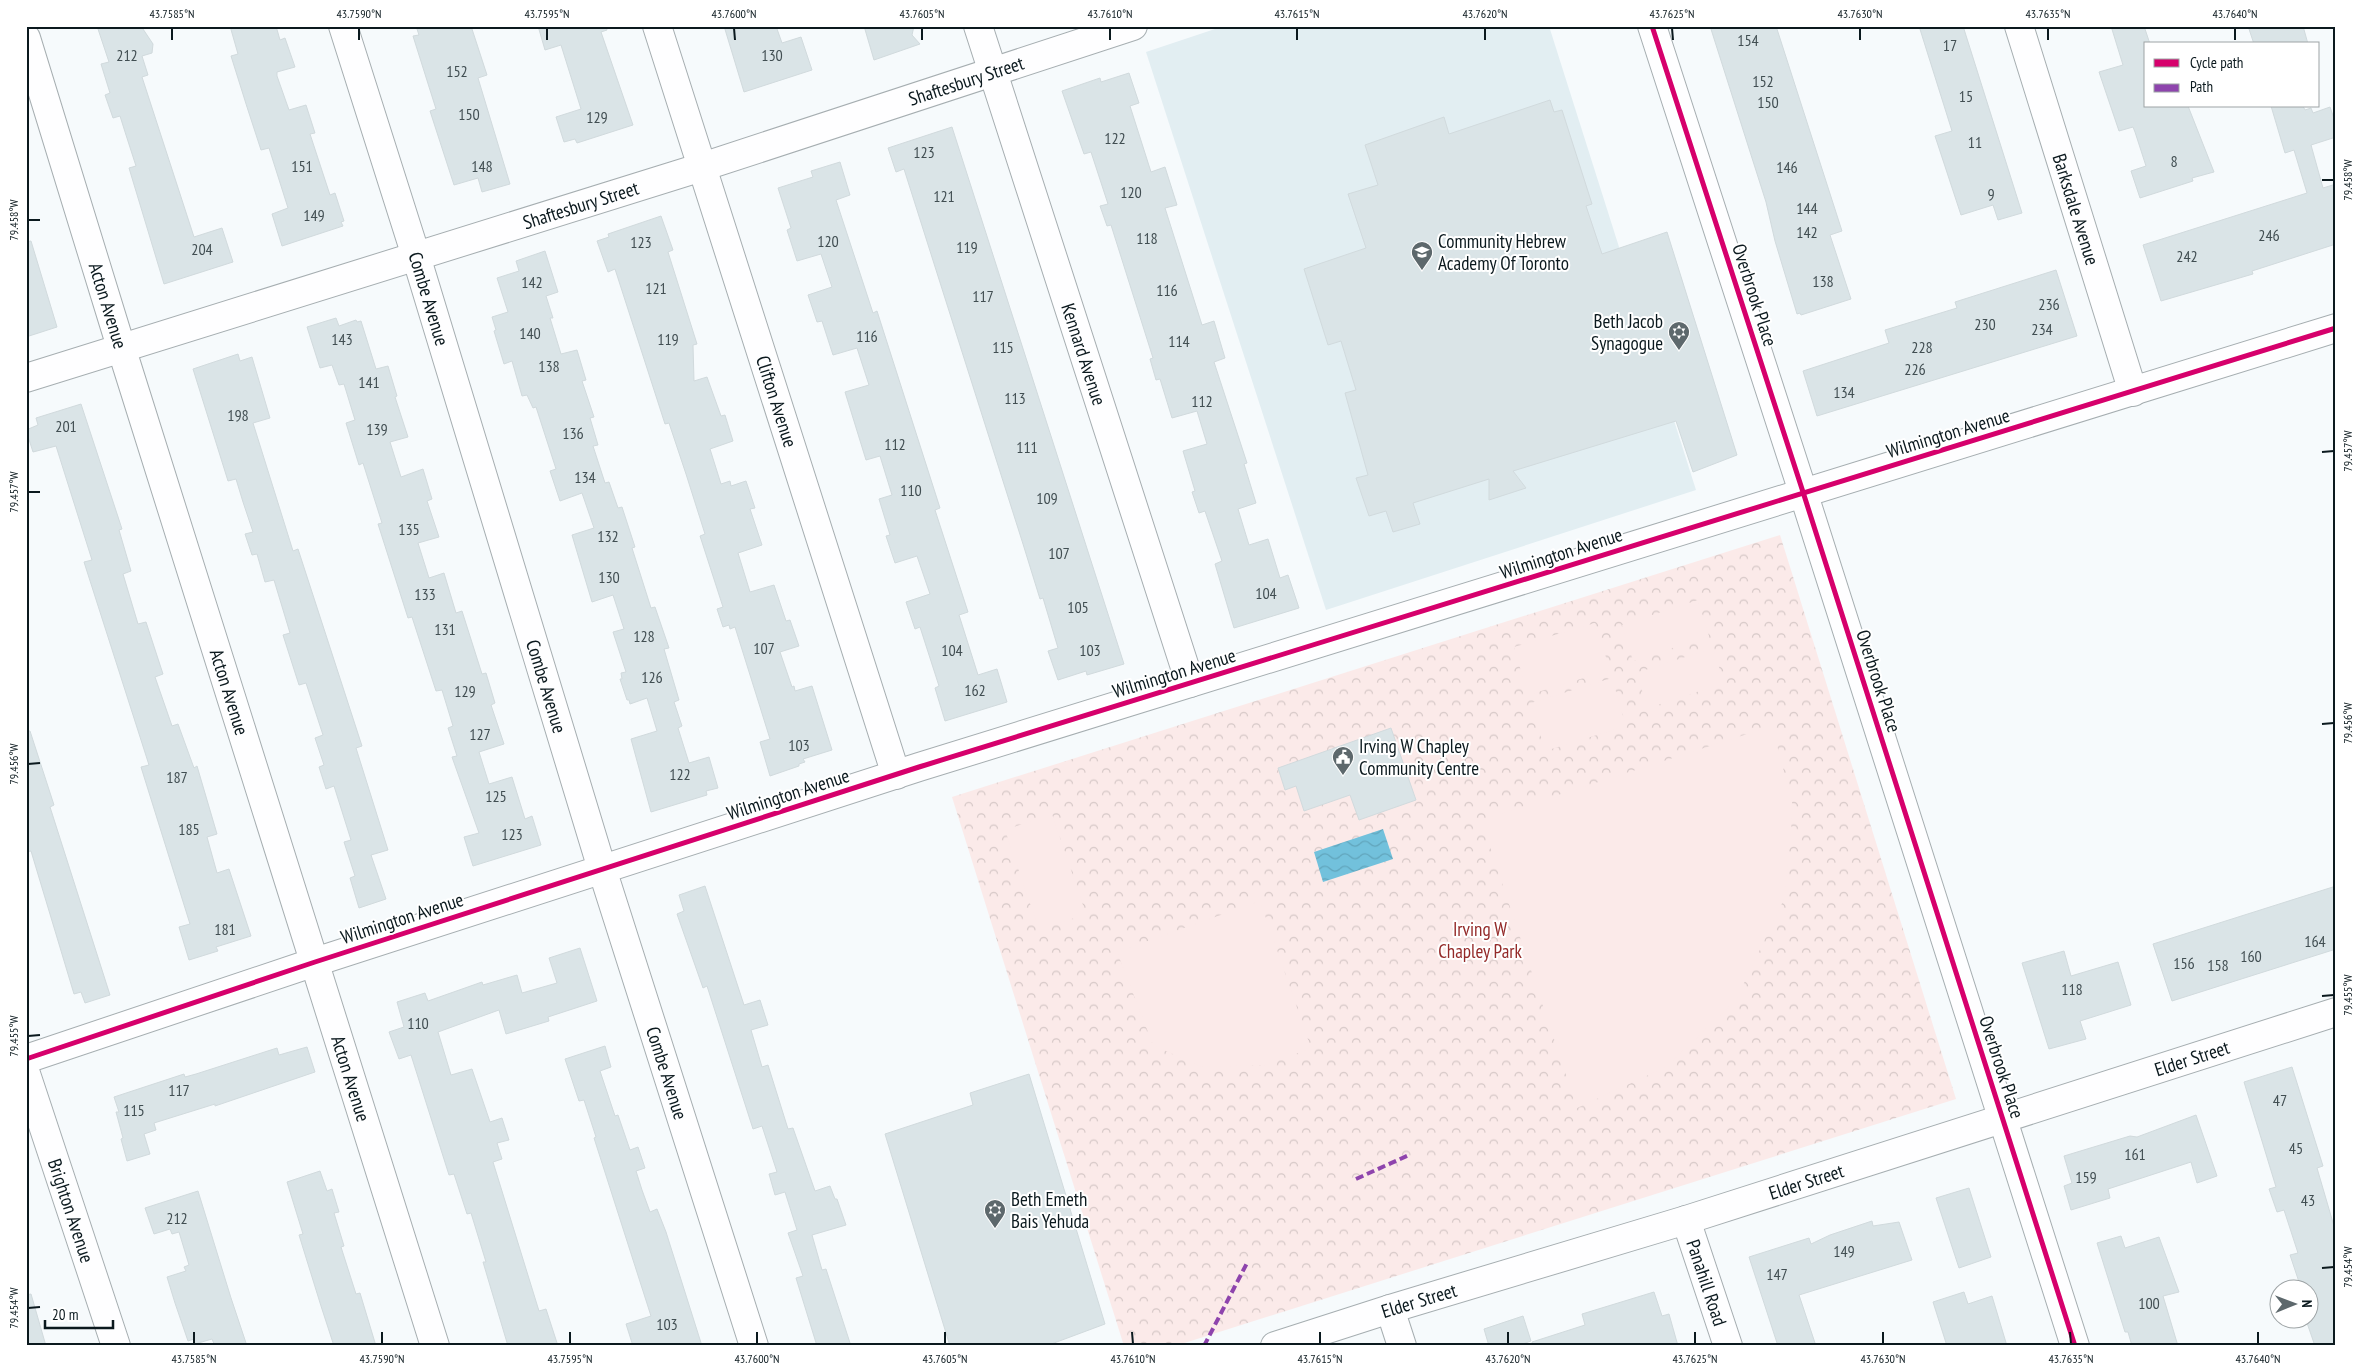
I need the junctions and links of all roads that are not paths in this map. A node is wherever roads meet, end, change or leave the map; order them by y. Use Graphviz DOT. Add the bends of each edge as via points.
graph roads {
  1 [pos="343,26"];
  2 [pos="657,26"];
  3 [pos="978,26"];
  4 [pos="1133,26"];
  5 [pos="1652,26"];
  6 [pos="2019,26"];
  7 [pos="26,38"];
  8 [pos="993,73"];
  9 [pos="702,167"];
  10 [pos="416,256"];
  11 [pos="2336,328"];
  12 [pos="121,347"];
  13 [pos="26,378"];
  14 [pos="2133,392"];
  15 [pos="1803,492"];
  16 [pos="1190,683"];
  17 [pos="896,775"];
  18 [pos="602,869"];
  19 [pos="315,962"];
  20 [pos="2336,1012"];
  21 [pos="26,1059"];
  22 [pos="26,1074"];
  23 [pos="2002,1118"];
  24 [pos="1686,1220"];
  25 [pos="1390,1309"];
  26 [pos="116,1346"];
  27 [pos="434,1346"];
  28 [pos="754,1346"];
  29 [pos="1275,1346"];
  30 [pos="1402,1346"];
  31 [pos="1728,1346"];
  32 [pos="2075,1346"];
  1 -- 10 [label="street, Combe Avenue"];
  2 -- 9 [label="street, Clifton Avenue"];
  3 -- 8 [label="street, Kennard Avenue"];
  4 -- 8 [label="street, Shaftesbury Street"];
  5 -- 15 [label="street, Overbrook Place"];
  6 -- 14 [label="street, Barksdale Avenue"];
  7 -- 12 [label="street, Acton Avenue"];
  8 -- 9 [label="street, Shaftesbury Street"];
  8 -- 16 [label="street, Kennard Avenue"];
  9 -- 10 [label="street, Shaftesbury Street"];
  9 -- 17 [label="street, Clifton Avenue"];
  10 -- 12 [label="street, Shaftesbury Street"];
  10 -- 18 [label="street, Combe Avenue"];
  11 -- 14 [label="street, Wilmington Avenue"];
  12 -- 13 [label="street, Shaftesbury Street"];
  12 -- 19 [label="street, Acton Avenue"];
  14 -- 15 [label="street, Wilmington Avenue"];
  15 -- 16 [label="street, Wilmington Avenue"];
  15 -- 23 [label="street, Overbrook Place"];
  16 -- 17 [label="street, Wilmington Avenue"];
  17 -- 18 [label="street, Wilmington Avenue"];
  18 -- 19 [label="street, Wilmington Avenue"];
  18 -- 28 [label="street, Combe Avenue"];
  19 -- 21 [label="street, Wilmington Avenue"];
  19 -- 27 [label="street, Acton Avenue"];
  20 -- 23 [label="street, Elder Street"];
  22 -- 26 [label="street, Brighton Avenue"];
  23 -- 24 [label="street, Elder Street"];
  23 -- 32 [label="street, Overbrook Place"];
  24 -- 25 [label="street, Elder Street"];
  24 -- 31 [label="street, Panahill Road"];
  25 -- 29 [label="street, Elder Street"];
  25 -- 30 [label="street"];
}
